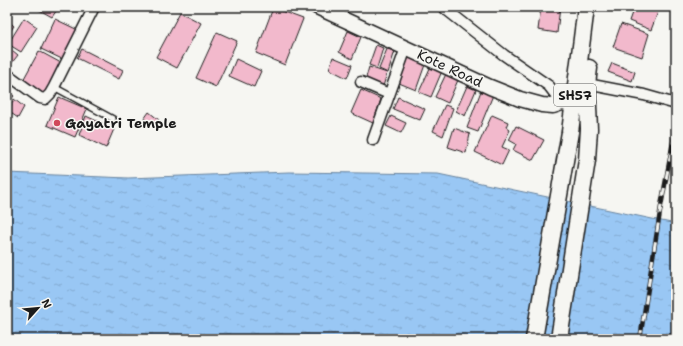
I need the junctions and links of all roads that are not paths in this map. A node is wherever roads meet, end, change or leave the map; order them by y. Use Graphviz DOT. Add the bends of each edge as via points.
graph roads {
  1 [pos="94,7"];
  2 [pos="317,7"];
  3 [pos="443,7"];
  4 [pos="586,7"];
  5 [pos="598,7"];
  6 [pos="406,48"];
  7 [pos="7,74"];
  8 [pos="361,82"];
  9 [pos="586,84"];
  10 [pos="54,87"];
  11 [pos="389,94"];
  12 [pos="676,104"];
  13 [pos="575,106"];
  14 [pos="113,119"];
  15 [pos="373,140"];
  16 [pos="534,339"];
  17 [pos="559,339"];
  1 -- 10 [label="street"];
  2 -- 6 [label="street, Kote Road"];
  3 -- 13 [label="street"];
  4 -- 13 [label="main road, SH57"];
  5 -- 9 [label="main road, SH57"];
  6 -- 11 [label="street"];
  6 -- 13 [label="street, Kote Road" via="520,99 542,105"];
  7 -- 10 [label="street" via="45,100"];
  8 -- 11 [label="street"];
  9 -- 12 [label="street"];
  9 -- 13 [label="main road, SH57"];
  10 -- 14 [label="lane"];
  11 -- 15 [label="street"];
  13 -- 16 [label="main road, SH57"];
  13 -- 17 [label="main road, SH57" via="589,129 587,160"];
}
